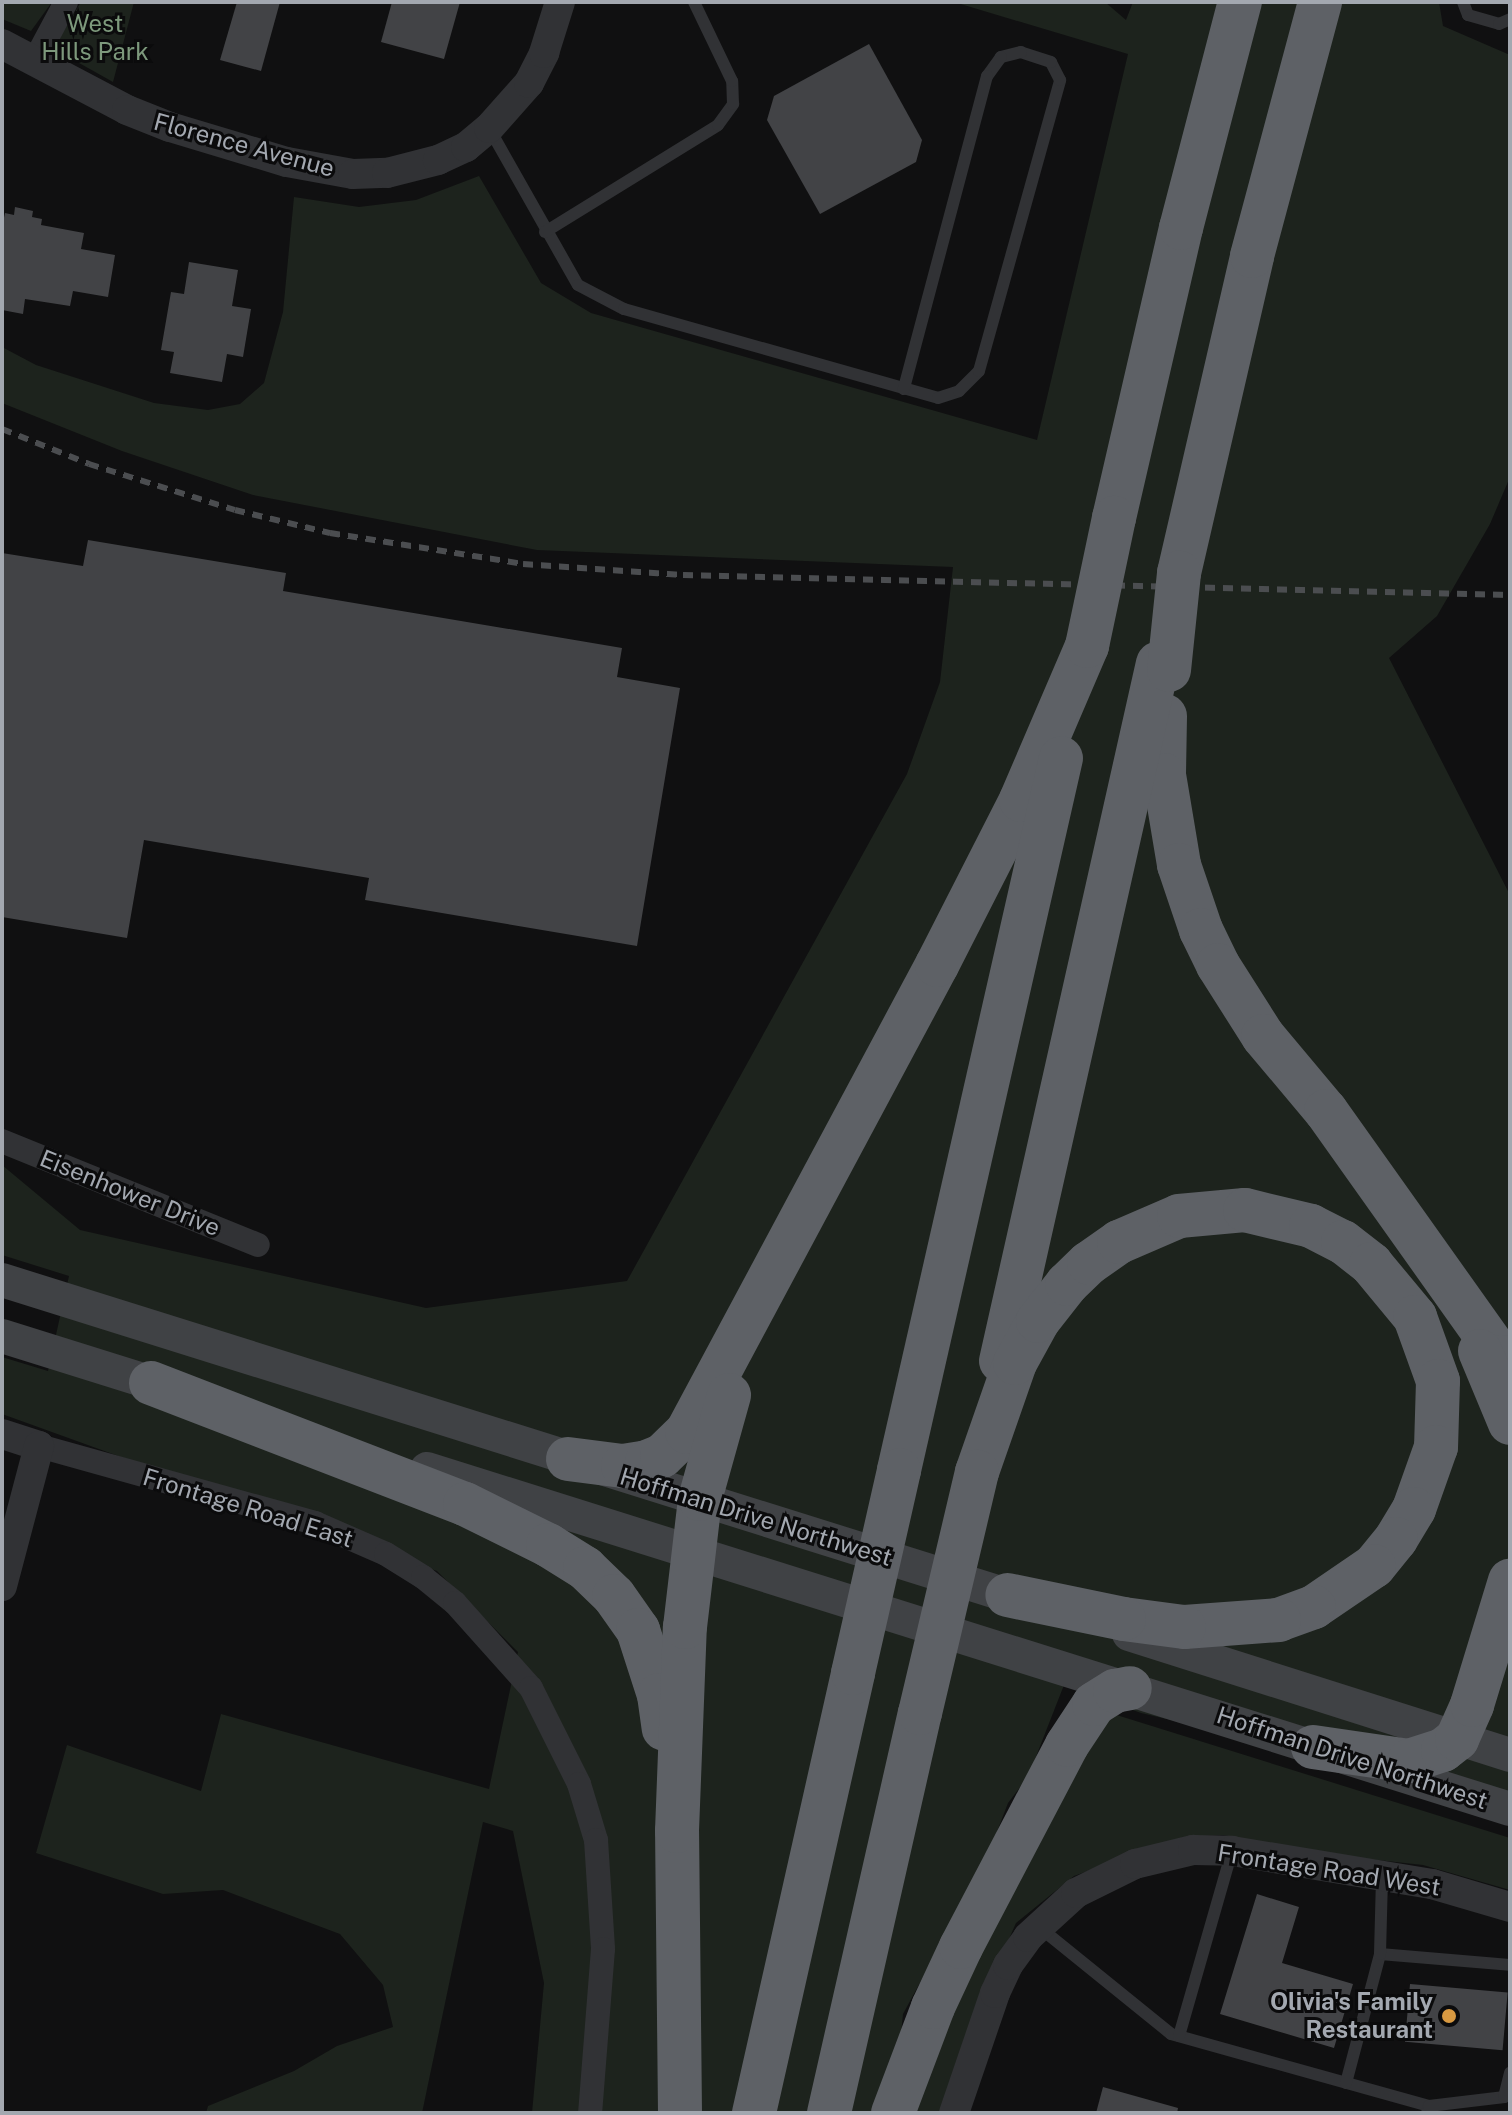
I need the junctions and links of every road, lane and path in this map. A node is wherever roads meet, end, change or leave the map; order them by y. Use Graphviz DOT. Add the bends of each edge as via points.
graph roads {
  1 [pos="66,2"];
  2 [pos="560,2"];
  3 [pos="694,2"];
  4 [pos="1240,2"];
  5 [pos="1320,2"];
  6 [pos="1463,2"];
  7 [pos="1510,19"];
  8 [pos="2,44"];
  9 [pos="34,62"];
  10 [pos="489,128"];
  11 [pos="545,232"];
  12 [pos="904,389"];
  13 [pos="1087,646"];
  14 [pos="1164,666"];
  15 [pos="2,1141"];
  16 [pos="795,1237"];
  17 [pos="258,1245"];
  18 [pos="1439,1270"];
  19 [pos="2,1280"];
  20 [pos="2,1336"];
  21 [pos="1510,1375"];
  22 [pos="151,1383"];
  23 [pos="1510,1423"];
  24 [pos="2,1434"];
  25 [pos="39,1446"];
  26 [pos="568,1459"];
  27 [pos="977,1472"];
  28 [pos="700,1499"];
  29 [pos="693,1550"];
  30 [pos="1510,1581"];
  31 [pos="2,1586"];
  32 [pos="1007,1595"];
  33 [pos="1130,1688"];
  34 [pos="1457,1739"];
  35 [pos="1313,1747"];
  36 [pos="1510,1755"];
  37 [pos="1510,1809"];
  38 [pos="677,1831"];
  39 [pos="1232,1851"];
  40 [pos="1382,1875"];
  41 [pos="1510,1907"];
  42 [pos="1039,1927"];
  43 [pos="1380,1954"];
  44 [pos="1510,1965"];
  45 [pos="1179,2036"];
  46 [pos="1510,2073"];
  47 [pos="1346,2083"];
  48 [pos="1428,2110"];
  49 [pos="590,2113"];
  50 [pos="680,2113"];
  51 [pos="754,2113"];
  52 [pos="829,2113"];
  53 [pos="893,2113"];
  54 [pos="954,2113"];
  1 -- 9 [label="street"];
  2 -- 10 [label="street, Florence Avenue" via="529,83"];
  3 -- 11 [label="lane" via="732,81 733,104 718,125"];
  4 -- 13 [label="highway, bridge" via="1181,228"];
  5 -- 14 [label="highway, bridge" via="1205,460"];
  6 -- 7 [label="lane" via="1468,15 1499,24"];
  8 -- 9 [label="street, Florence Avenue"];
  9 -- 10 [label="street, Florence Avenue" via="170,127 287,162 353,174 387,173 438,160"];
  10 -- 11 [label="lane"];
  11 -- 12 [label="lane" via="578,285 624,309"];
  12 -- 12 [label="lane" via="938,398 959,391 979,371 1060,80 1051,62 1021,52 1001,57 987,76"];
  13 -- 16 [label="highway" via="1021,800"];
  13 -- 51 [label="highway, bridge"];
  14 -- 18 [label="highway" via="1164,775 1179,865 1201,930 1263,1036 1326,1111"];
  14 -- 27 [label="highway"];
  15 -- 17 [label="street, Eisenhower Drive"];
  16 -- 26 [label="highway" via="675,1445 647,1462 623,1466"];
  16 -- 28 [label="highway" via="735,1377"];
  18 -- 21 [label="highway"];
  18 -- 23 [label="highway"];
  19 -- 26 [label="main road, Hoffman Drive Northwest"];
  20 -- 22 [label="main road, Hoffman Drive Northwest"];
  22 -- 29 [label="main road, Hoffman Drive Northwest"];
  22 -- 38 [label="highway" via="465,1504 585,1568 638,1630 651,1666"];
  24 -- 25 [label="street, Frontage Road East"];
  25 -- 31 [label="street"];
  25 -- 49 [label="street, Frontage Road East" via="315,1523 386,1554 455,1603 531,1688 579,1784 596,1840 603,1949"];
  26 -- 28 [label="main road, Hoffman Drive Northwest"];
  27 -- 32 [label="highway" via="1015,1363 1067,1284 1119,1242 1179,1216 1245,1210 1311,1226 1343,1242 1371,1264 1415,1317 1438,1381 1436,1447 1414,1509 1374,1566 1314,1607 1279,1620 1184,1627"];
  27 -- 52 [label="highway, bridge"];
  28 -- 29 [label="highway"];
  28 -- 32 [label="main road, Hoffman Drive Northwest"];
  29 -- 33 [label="main road, Hoffman Drive Northwest"];
  29 -- 38 [label="highway"];
  30 -- 34 [label="highway"];
  32 -- 34 [label="main road, Hoffman Drive Northwest"];
  33 -- 35 [label="main road, Hoffman Drive Northwest"];
  33 -- 53 [label="highway" via="1094,1704 1067,1745 961,1947"];
  34 -- 35 [label="highway" via="1443,1750 1409,1761"];
  34 -- 36 [label="main road, Hoffman Drive Northwest"];
  35 -- 37 [label="main road, Hoffman Drive Northwest"];
  38 -- 50 [label="highway"];
  39 -- 40 [label="street, Frontage Road West"];
  39 -- 42 [label="street, Frontage Road West" via="1193,1850 1135,1864 1076,1893"];
  39 -- 45 [label="lane"];
  40 -- 41 [label="street, Frontage Road West"];
  40 -- 43 [label="lane"];
  42 -- 45 [label="lane"];
  42 -- 54 [label="street, Frontage Road West" via="1008,1965 995,1993"];
  43 -- 44 [label="lane"];
  43 -- 47 [label="lane"];
  45 -- 47 [label="lane"];
  46 -- 48 [label="lane" via="1504,2097"];
  47 -- 48 [label="lane"];
}
